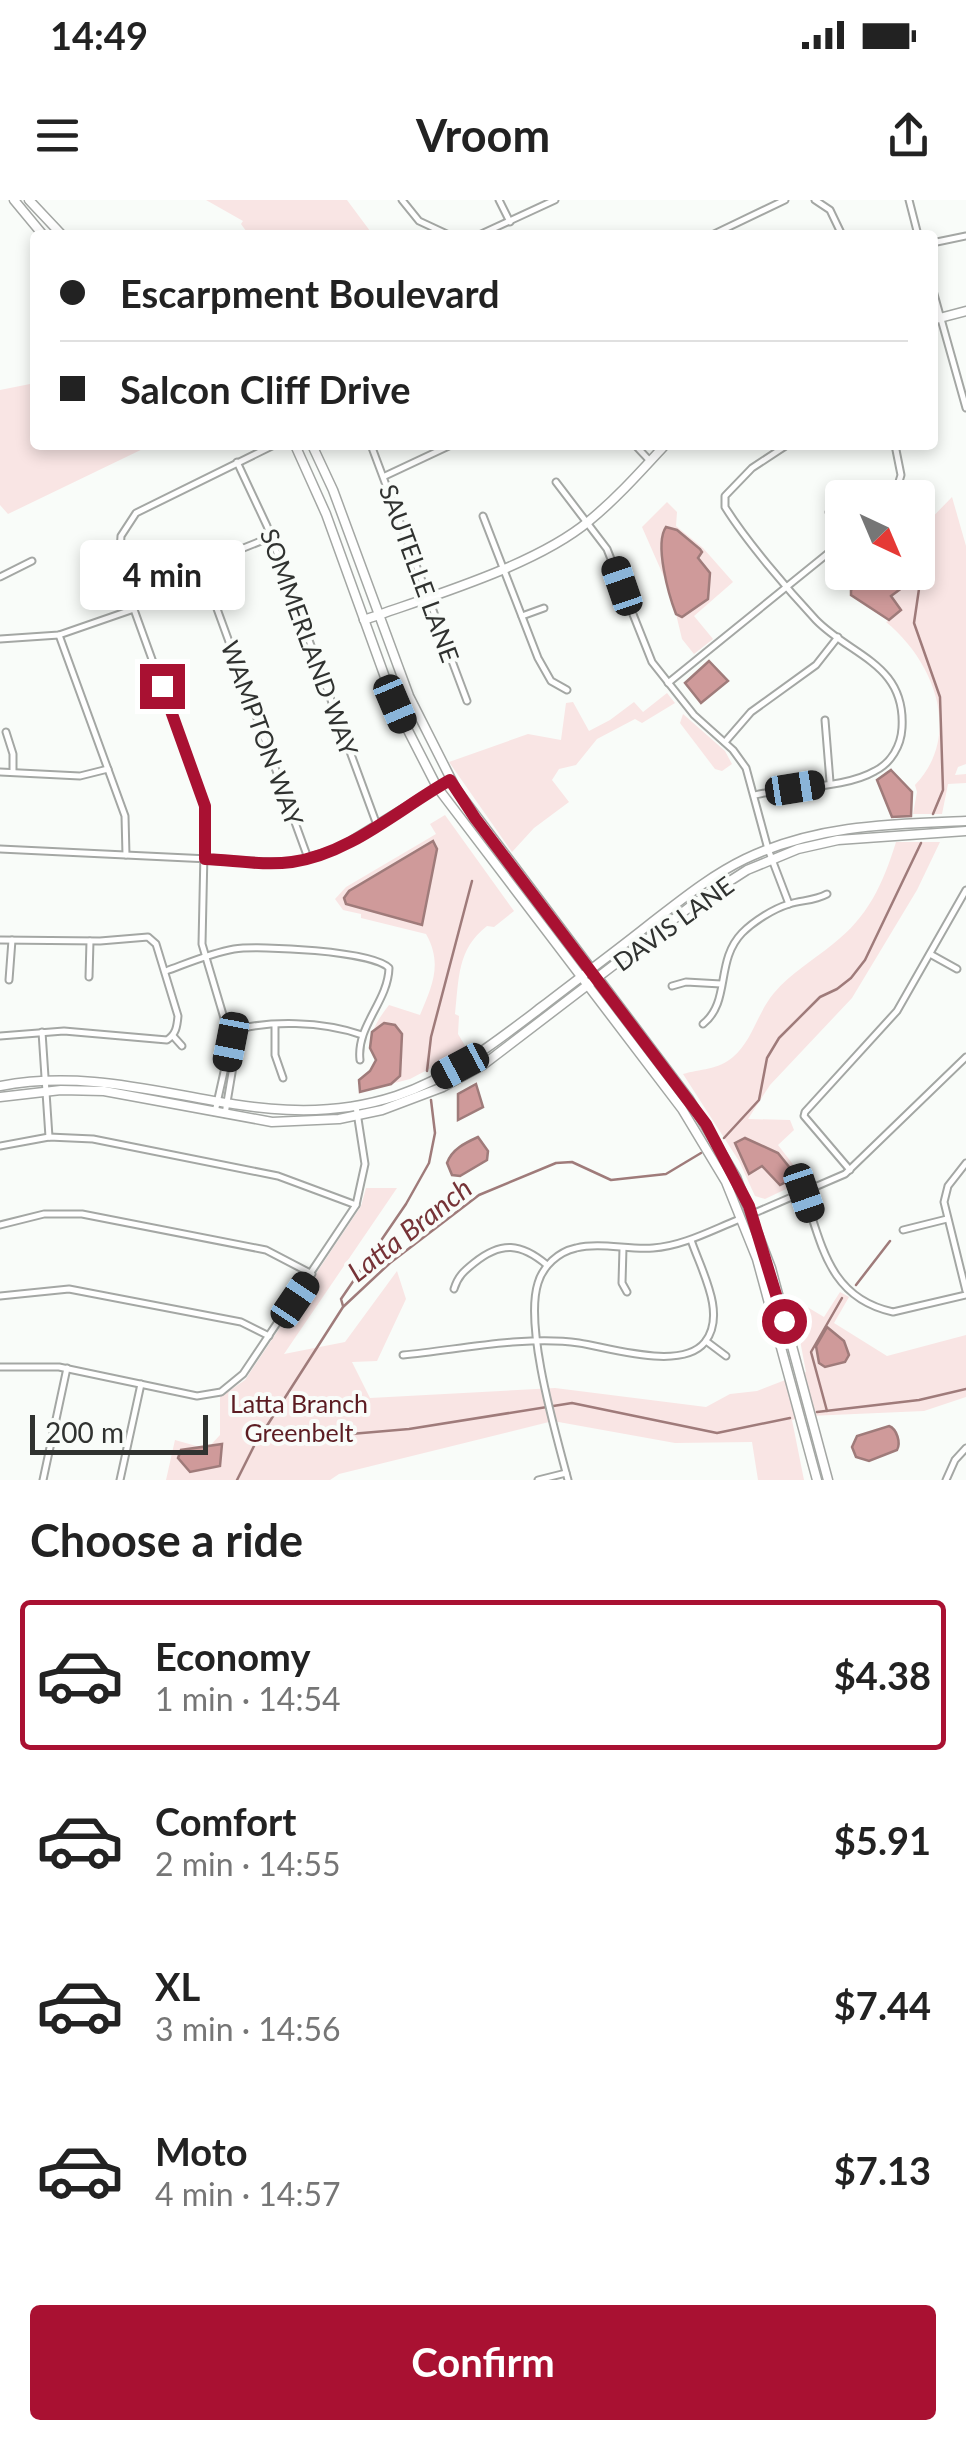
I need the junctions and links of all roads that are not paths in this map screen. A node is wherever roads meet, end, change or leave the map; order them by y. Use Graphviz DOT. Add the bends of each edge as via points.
graph roads {
  1 [pos="14,200"];
  2 [pos="29,200"];
  3 [pos="402,200"];
  4 [pos="499,200"];
  5 [pos="556,200"];
  6 [pos="785,200"];
  7 [pos="817,200"];
  8 [pos="909,200"];
  9 [pos="510,222"];
  10 [pos="46,230"];
  11 [pos="438,230"];
  12 [pos="491,230"];
  13 [pos="722,230"];
  14 [pos="840,230"];
  15 [pos="917,230"];
  16 [pos="966,236"];
  17 [pos="938,242"];
  18 [pos="966,312"];
  19 [pos="938,319"];
  20 [pos="938,322"];
  21 [pos="964,394"];
  22 [pos="966,408"];
  23 [pos="263,450"];
  24 [pos="296,450"];
  25 [pos="314,450"];
  26 [pos="373,450"];
  27 [pos="440,450"];
  28 [pos="640,450"];
  29 [pos="660,450"];
  30 [pos="780,450"];
  31 [pos="896,450"];
  32 [pos="650,461"];
  33 [pos="237,462"];
  34 [pos="385,476"];
  35 [pos="901,480"];
  36 [pos="556,482"];
  37 [pos="483,516"];
  38 [pos="588,522"];
  39 [pos="271,537"];
  40 [pos="825,556"];
  41 [pos="32,561"];
  42 [pos="504,569"];
  43 [pos="0,577"];
  44 [pos="788,586"];
  45 [pos="428,596"];
  46 [pos="544,608"];
  47 [pos="134,609"];
  48 [pos="380,615"];
  49 [pos="522,616"];
  50 [pos="364,620"];
  51 [pos="59,635"];
  52 [pos="838,636"];
  53 [pos="0,638"];
  54 [pos="668,683"];
  55 [pos="567,690"];
  56 [pos="467,702"];
  57 [pos="825,720"];
  58 [pos="6,732"];
  59 [pos="725,742"];
  60 [pos="108,769"];
  61 [pos="0,772"];
  62 [pos="13,772"];
  63 [pos="450,780"];
  64 [pos="830,782"];
  65 [pos="437,787"];
  66 [pos="755,795"];
  67 [pos="966,821"];
  68 [pos="377,825"];
  69 [pos="966,831"];
  70 [pos="0,849"];
  71 [pos="769,854"];
  72 [pos="126,855"];
  73 [pos="205,859"];
  74 [pos="308,859"];
  75 [pos="966,890"];
  76 [pos="826,894"];
  77 [pos="789,904"];
  78 [pos="0,940"];
  79 [pos="12,940"];
  80 [pos="90,941"];
  81 [pos="930,954"];
  82 [pos="205,957"];
  83 [pos="957,969"];
  84 [pos="590,970"];
  85 [pos="166,971"];
  86 [pos="89,977"];
  87 [pos="582,977"];
  88 [pos="597,979"];
  89 [pos="9,980"];
  90 [pos="721,984"];
  91 [pos="588,985"];
  92 [pos="672,986"];
  93 [pos="703,1024"];
  94 [pos="275,1025"];
  95 [pos="229,1031"];
  96 [pos="42,1032"];
  97 [pos="362,1035"];
  98 [pos="0,1036"];
  99 [pos="173,1036"];
  100 [pos="182,1046"];
  101 [pos="966,1057"];
  102 [pos="360,1060"];
  103 [pos="283,1078"];
  104 [pos="44,1080"];
  105 [pos="0,1086"];
  106 [pos="681,1088"];
  107 [pos="45,1091"];
  108 [pos="672,1095"];
  109 [pos="0,1097"];
  110 [pos="221,1109"];
  111 [pos="357,1111"];
  112 [pos="49,1138"];
  113 [pos="0,1146"];
  114 [pos="966,1163"];
  115 [pos="850,1170"];
  116 [pos="804,1193"];
  117 [pos="356,1205"];
  118 [pos="752,1214"];
  119 [pos="742,1218"];
  120 [pos="947,1219"];
  121 [pos="0,1225"];
  122 [pos="904,1230"];
  123 [pos="691,1239"];
  124 [pos="623,1248"];
  125 [pos="547,1266"];
  126 [pos="312,1274"];
  127 [pos="454,1289"];
  128 [pos="627,1292"];
  129 [pos="966,1293"];
  130 [pos="0,1296"];
  131 [pos="270,1336"];
  132 [pos="706,1341"];
  133 [pos="538,1342"];
  134 [pos="402,1355"];
  135 [pos="726,1356"];
  136 [pos="0,1366"];
  137 [pos="67,1368"];
  138 [pos="141,1384"];
  139 [pos="966,1448"];
  140 [pos="567,1476"];
  141 [pos="43,1480"];
  142 [pos="120,1480"];
  143 [pos="538,1480"];
  144 [pos="817,1480"];
  145 [pos="828,1480"];
  146 [pos="946,1480"];
  1 -- 10 [label="main road"];
  2 -- 10 [label="main road"];
  3 -- 11 [label="street"];
  4 -- 9 [label="street"];
  5 -- 9 [label="street"];
  6 -- 13 [label="street"];
  7 -- 14 [label="street"];
  8 -- 15 [label="street"];
  9 -- 12 [label="street"];
  16 -- 17 [label="street"];
  18 -- 19 [label="main road"];
  20 -- 21 [label="street"];
  21 -- 22 [label="street"];
  23 -- 33 [label="street"];
  24 -- 50 [label="main road"];
  25 -- 48 [label="main road"];
  26 -- 34 [label="street, SAUTELLE LANE"];
  27 -- 34 [label="street"];
  28 -- 32 [label="street"];
  29 -- 32 [label="main road"];
  30 -- 44 [label="street" via="744,476 724,504"];
  31 -- 35 [label="street"];
  32 -- 38 [label="main road"];
  33 -- 39 [label="street, SOMMERLAND WAY"];
  33 -- 47 [label="street" via="148,505 128,522 118,562"];
  34 -- 45 [label="street, SAUTELLE LANE"];
  36 -- 38 [label="street"];
  37 -- 42 [label="street"];
  38 -- 42 [label="main road"];
  38 -- 54 [label="street" via="612,558 648,656"];
  39 -- 68 [label="street, SOMMERLAND WAY"];
  39 -- 74 [label="street, WAMPTON WAY" via="201,566"];
  40 -- 44 [label="street"];
  41 -- 43 [label="street"];
  42 -- 45 [label="main road"];
  42 -- 49 [label="street"];
  44 -- 52 [label="street"];
  44 -- 54 [label="street"];
  45 -- 48 [label="main road"];
  45 -- 56 [label="street, SAUTELLE LANE"];
  46 -- 49 [label="street"];
  47 -- 51 [label="street"];
  47 -- 73 [label="street" via="205,806"];
  48 -- 50 [label="main road"];
  48 -- 63 [label="main road"];
  49 -- 55 [label="street" via="548,677"];
  50 -- 65 [label="main road" via="409,738"];
  51 -- 53 [label="street"];
  51 -- 60 [label="street"];
  52 -- 59 [label="street" via="816,666 751,712"];
  52 -- 64 [label="street" via="889,679 902,732 880,768"];
  54 -- 59 [label="street"];
  57 -- 64 [label="street"];
  58 -- 62 [label="street"];
  59 -- 66 [label="street" via="746,768"];
  60 -- 62 [label="street" via="80,776"];
  60 -- 72 [label="street" via="124,816"];
  61 -- 62 [label="street"];
  63 -- 65 [label="street"];
  63 -- 84 [label="main road"];
  64 -- 66 [label="street"];
  65 -- 68 [label="street"];
  65 -- 87 [label="main road"];
  66 -- 71 [label="street"];
  67 -- 71 [label="main road, DAVIS LANE" via="846,828"];
  68 -- 74 [label="street"];
  69 -- 71 [label="main road, DAVIS LANE" via="849,838"];
  70 -- 72 [label="street"];
  71 -- 77 [label="street"];
  71 -- 84 [label="main road, DAVIS LANE" via="714,876"];
  71 -- 88 [label="main road, DAVIS LANE"];
  72 -- 73 [label="street"];
  73 -- 74 [label="street"];
  73 -- 82 [label="street"];
  75 -- 81 [label="street"];
  76 -- 77 [label="street"];
  77 -- 90 [label="street" via="738,937"];
  78 -- 79 [label="street"];
  79 -- 80 [label="street"];
  79 -- 89 [label="street"];
  80 -- 85 [label="street" via="148,937"];
  80 -- 86 [label="street"];
  81 -- 83 [label="street"];
  81 -- 115 [label="street" via="890,1020 804,1112"];
  82 -- 85 [label="street"];
  82 -- 95 [label="street"];
  82 -- 97 [label="street" via="245,948 383,962 390,971 386,987"];
  84 -- 87 [label="main road, DAVIS LANE"];
  84 -- 88 [label="main road"];
  85 -- 99 [label="street" via="177,1010"];
  87 -- 91 [label="main road"];
  87 -- 111 [label="main road, DAVIS LANE" via="460,1066"];
  88 -- 91 [label="main road, DAVIS LANE"];
  88 -- 106 [label="main road"];
  90 -- 92 [label="street"];
  90 -- 93 [label="street" via="715,1012"];
  91 -- 108 [label="main road"];
  91 -- 111 [label="main road, DAVIS LANE" via="466,1075 406,1103"];
  94 -- 95 [label="street"];
  94 -- 97 [label="street"];
  94 -- 103 [label="street"];
  95 -- 110 [label="street" via="235,1060"];
  96 -- 98 [label="street"];
  96 -- 99 [label="street"];
  96 -- 104 [label="street"];
  97 -- 102 [label="street"];
  99 -- 100 [label="street"];
  101 -- 115 [label="street"];
  104 -- 105 [label="main road, DAVIS LANE"];
  104 -- 107 [label="street"];
  104 -- 110 [label="main road, DAVIS LANE" via="118,1083"];
  106 -- 108 [label="main road"];
  106 -- 118 [label="main road" via="724,1152"];
  107 -- 109 [label="main road, DAVIS LANE"];
  107 -- 110 [label="main road, DAVIS LANE" via="115,1092"];
  107 -- 112 [label="street"];
  108 -- 119 [label="main road"];
  110 -- 111 [label="main road, DAVIS LANE" via="293,1122"];
  111 -- 117 [label="street" via="365,1164"];
  112 -- 113 [label="street"];
  112 -- 117 [label="street" via="93,1140 278,1176"];
  114 -- 120 [label="street" via="945,1193"];
  115 -- 116 [label="street"];
  116 -- 118 [label="street"];
  116 -- 129 [label="street" via="831,1272 843,1286 898,1312"];
  117 -- 126 [label="street"];
  118 -- 119 [label="street"];
  118 -- 145 [label="main road"];
  119 -- 123 [label="street"];
  119 -- 144 [label="main road"];
  120 -- 122 [label="street"];
  120 -- 129 [label="street"];
  121 -- 126 [label="street" via="44,1214 82,1214 266,1250"];
  123 -- 124 [label="street"];
  123 -- 132 [label="street" via="714,1312"];
  124 -- 125 [label="street" via="576,1248"];
  124 -- 128 [label="street"];
  125 -- 127 [label="street" via="523,1248 497,1248 460,1274"];
  125 -- 133 [label="street" via="536,1293"];
  126 -- 131 [label="street"];
  130 -- 131 [label="street" via="69,1289 241,1322"];
  131 -- 138 [label="street" via="221,1392 197,1396"];
  132 -- 133 [label="street" via="676,1358"];
  132 -- 135 [label="street"];
  133 -- 134 [label="street"];
  133 -- 140 [label="street"];
  136 -- 137 [label="street"];
  137 -- 138 [label="street"];
  137 -- 141 [label="street"];
  138 -- 142 [label="street"];
  139 -- 146 [label="street"];
  140 -- 143 [label="street"];
}
